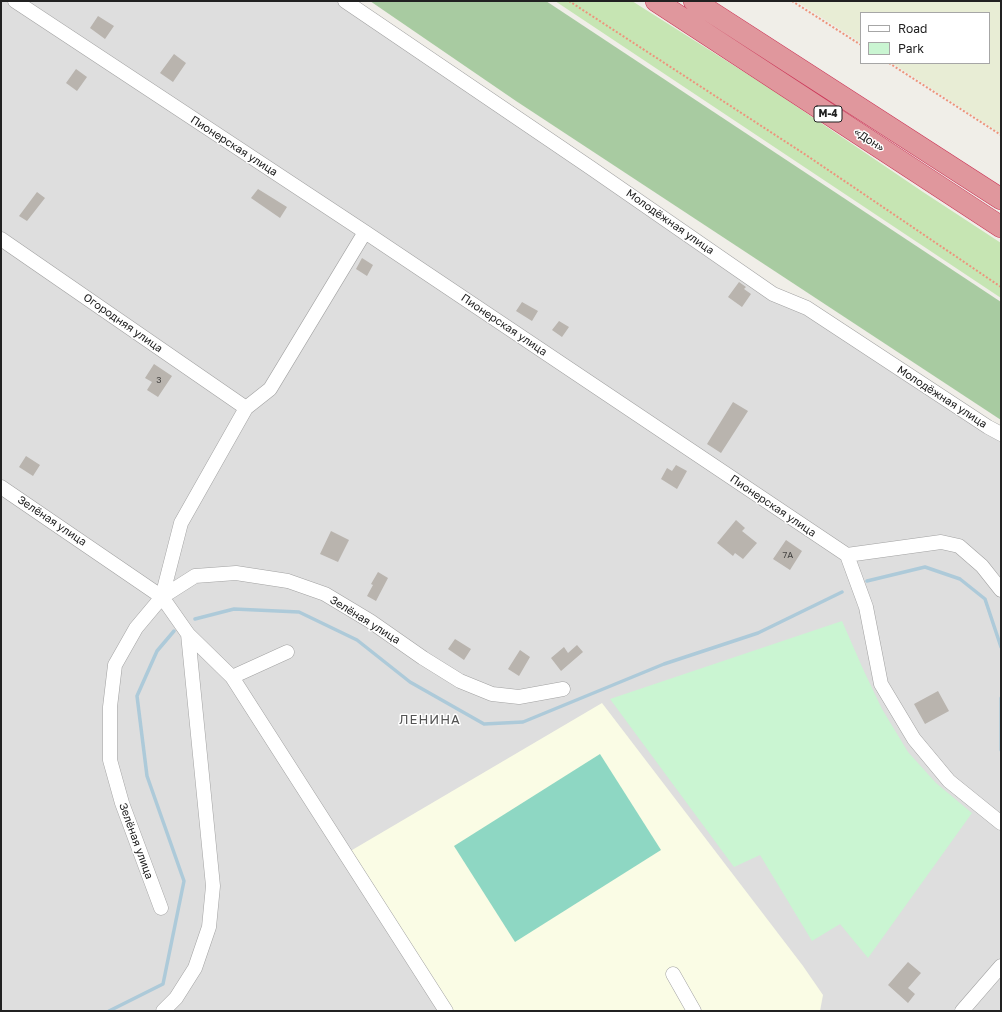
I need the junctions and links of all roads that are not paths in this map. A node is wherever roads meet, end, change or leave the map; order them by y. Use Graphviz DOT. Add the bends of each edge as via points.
graph roads {
  1 [pos="15,1"];
  2 [pos="345,1"];
  3 [pos="656,1"];
  4 [pos="694,1"];
  5 [pos="1001,199"];
  6 [pos="1001,227"];
  7 [pos="365,232"];
  8 [pos="1,239"];
  9 [pos="246,408"];
  10 [pos="1001,434"];
  11 [pos="1,487"];
  12 [pos="847,555"];
  13 [pos="1001,590"];
  14 [pos="162,597"];
  15 [pos="188,634"];
  16 [pos="287,652"];
  17 [pos="232,677"];
  18 [pos="563,689"];
  19 [pos="1001,823"];
  20 [pos="161,908"];
  21 [pos="1001,966"];
  22 [pos="673,974"];
  23 [pos="162,1011"];
  24 [pos="446,1011"];
  25 [pos="694,1011"];
  26 [pos="962,1011"];
  1 -- 7 [label="street, Пионерская улица"];
  2 -- 10 [label="street, Молодёжная улица" via="774,294 807,308"];
  3 -- 6 [label="highway, «Дон» / М-4"];
  4 -- 5 [label="highway, «Дон» / М-4"];
  7 -- 9 [label="street" via="270,390"];
  7 -- 12 [label="street, Пионерская улица"];
  8 -- 9 [label="street, Огородняя улица"];
  9 -- 14 [label="street" via="182,522"];
  11 -- 14 [label="street, Зелёная улица"];
  12 -- 13 [label="street" via="941,542 959,546 982,566"];
  12 -- 19 [label="street" via="866,607 881,684 914,739 949,781"];
  14 -- 15 [label="street, Зелёная улица"];
  14 -- 18 [label="street, Зелёная улица" via="195,576 236,573 288,581 325,594 460,681 492,694 520,697"];
  14 -- 20 [label="street, Зелёная улица" via="136,628 115,665 110,707 110,760 122,803"];
  15 -- 17 [label="street"];
  15 -- 23 [label="street, Зелёная улица" via="213,886 209,927 194,968 176,998"];
  16 -- 17 [label="street"];
  17 -- 24 [label="street"];
  21 -- 26 [label="street"];
  22 -- 25 [label="street"];
}
